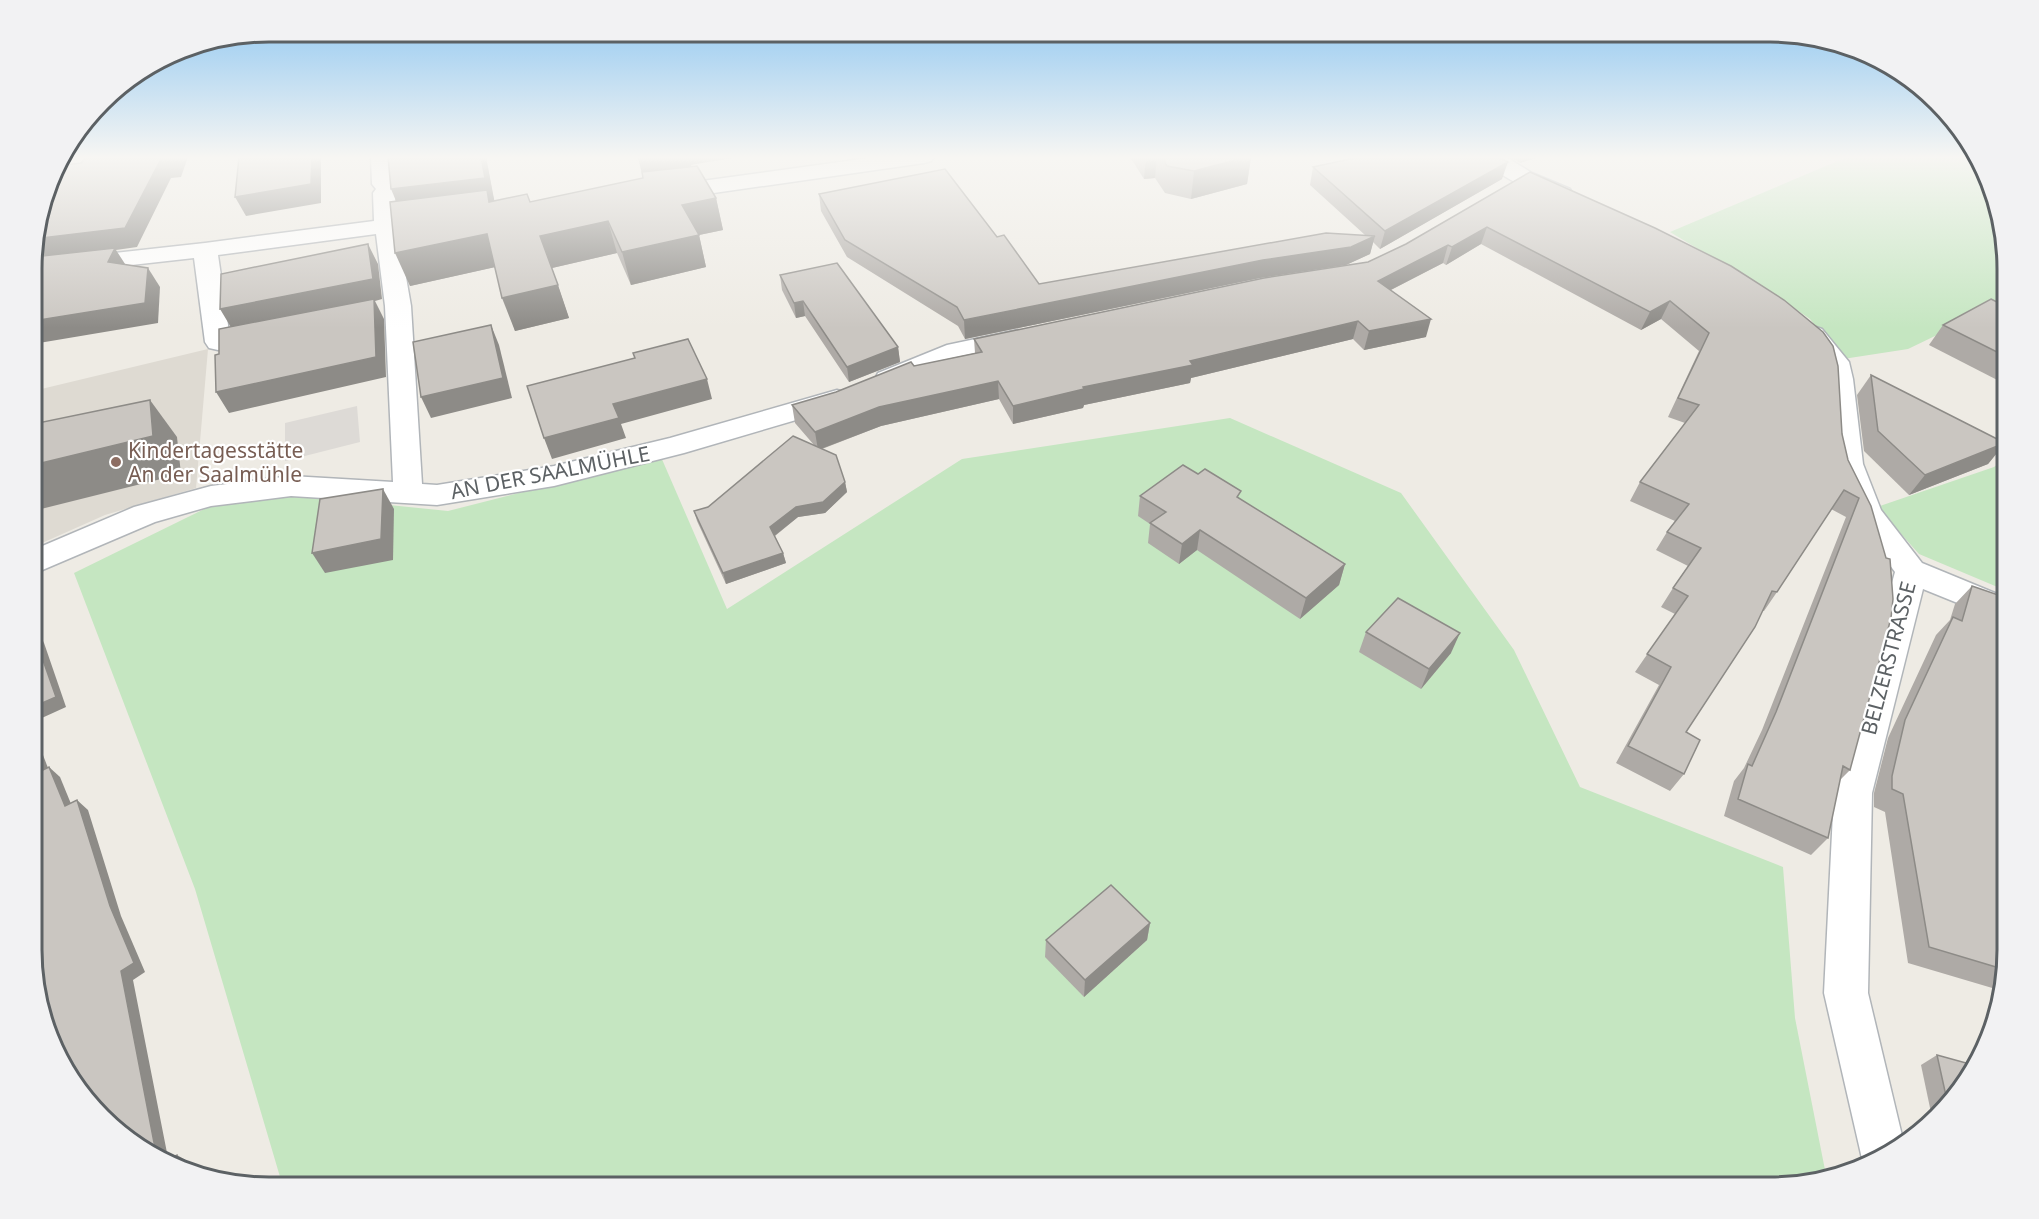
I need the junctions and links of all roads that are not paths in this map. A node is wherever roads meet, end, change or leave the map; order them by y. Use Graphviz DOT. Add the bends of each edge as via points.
graph roads {
  1 [pos="385,214"];
  2 [pos="460,217"];
  3 [pos="386,226"];
  4 [pos="205,250"];
  5 [pos="42,268"];
  6 [pos="1792,316"];
  7 [pos="286,329"];
  8 [pos="1036,334"];
  9 [pos="408,494"];
  10 [pos="42,559"];
  11 [pos="1911,571"];
  12 [pos="1997,607"];
  13 [pos="1882,1148"];
  1 -- 3 [label="street"];
  2 -- 3 [label="street"];
  3 -- 4 [label="street"];
  3 -- 9 [label="street" via="387,308"];
  4 -- 5 [label="street"];
  4 -- 7 [label="street" via="218,342"];
  6 -- 11 [label="street, BELZERSTRASSE" via="1809,329 1836,362 1848,464 1867,514"];
  8 -- 9 [label="street, AN DER SAALMÜHLE" via="956,351 828,402 674,446 554,476 437,495"];
  9 -- 10 [label="street, AN DER SAALMÜHLE" via="291,486 211,496 145,514"];
  11 -- 12 [label="street"];
  11 -- 13 [label="street, BELZERSTRASSE" via="1853,793 1846,993"];
}
